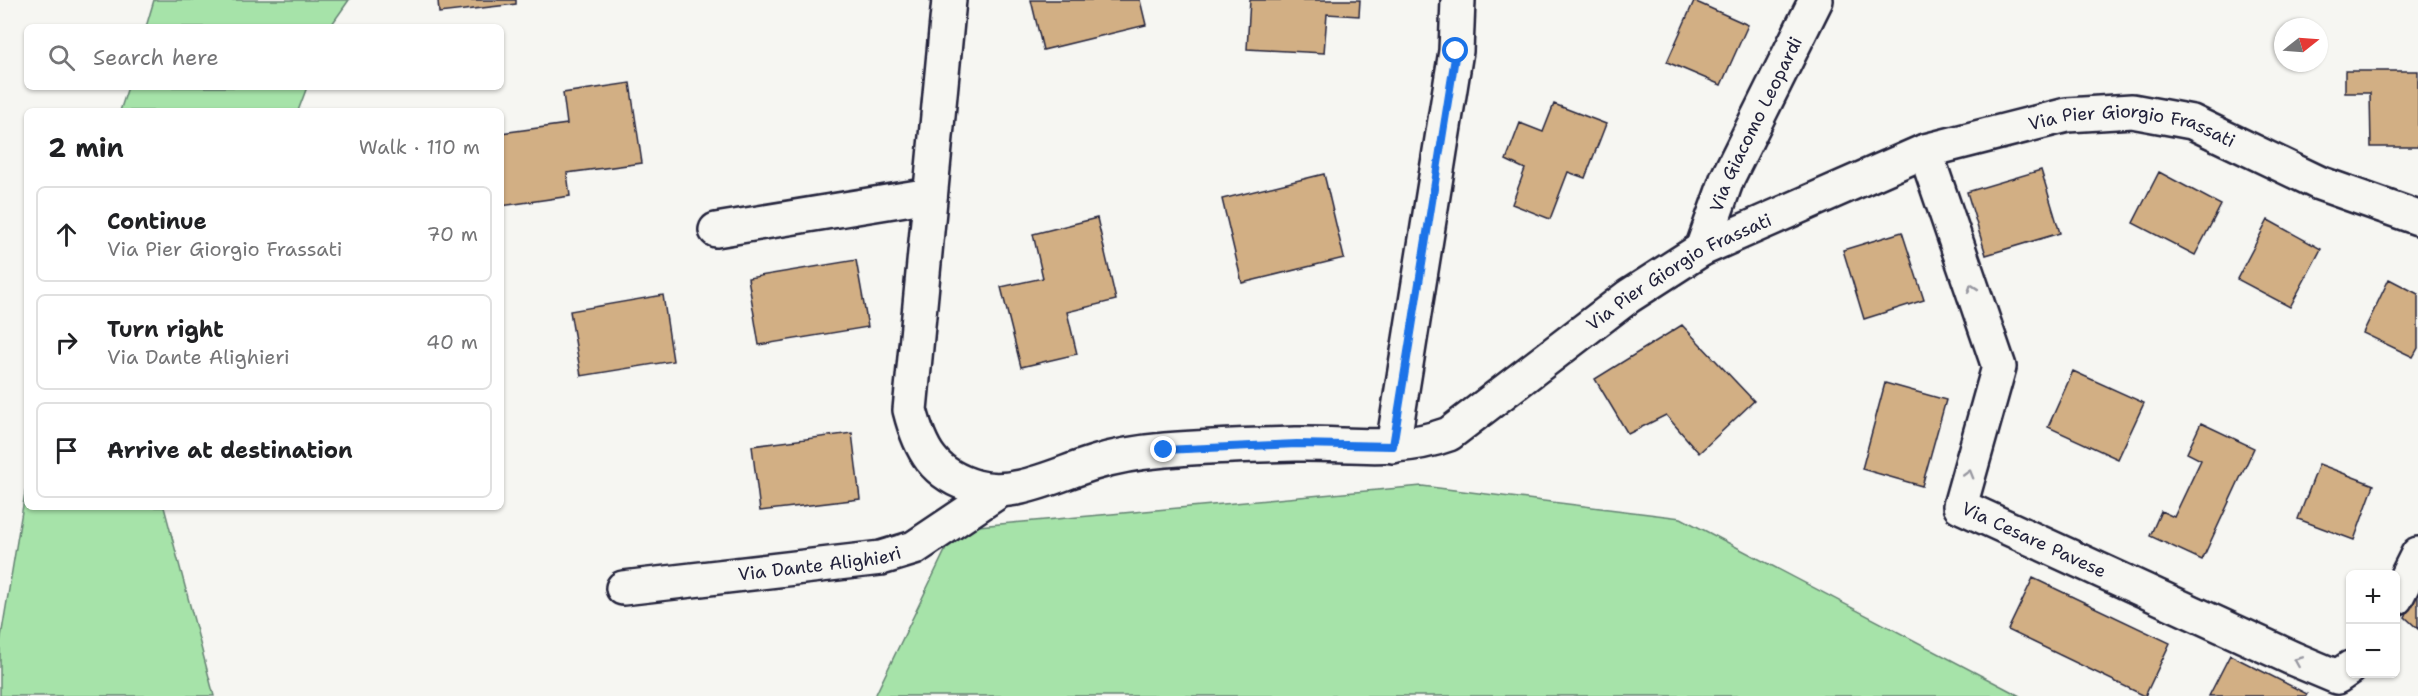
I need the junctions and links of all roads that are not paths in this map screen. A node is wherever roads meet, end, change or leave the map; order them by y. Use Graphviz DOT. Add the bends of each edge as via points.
graph roads {
  1 [pos="949,0"];
  2 [pos="1458,0"];
  3 [pos="1816,0"];
  4 [pos="1925,151"];
  5 [pos="930,195"];
  6 [pos="2418,218"];
  7 [pos="716,230"];
  8 [pos="1702,249"];
  9 [pos="1393,446"];
  10 [pos="999,491"];
  11 [pos="2418,554"];
  12 [pos="623,588"];
  13 [pos="2400,590"];
  14 [pos="2346,671"];
  1 -- 5 [label="street"];
  2 -- 9 [label="street" via="1456,51"];
  3 -- 8 [label="street, Via Giacomo Leopardi" via="1727,178"];
  4 -- 6 [label="street, Via Pier Giorgio Frassati" via="2067,115 2132,111 2192,122 2319,183"];
  4 -- 8 [label="street, Via Pier Giorgio Frassati"];
  14 -- 4 [label="street, Via Cesare Pavese, one-way" via="2337,677 2294,659 1960,506 1999,367"];
  5 -- 7 [label="street"];
  5 -- 10 [label="street" via="910,410 918,441 936,467 976,487"];
  8 -- 9 [label="street, Via Pier Giorgio Frassati" via="1629,296 1449,434 1422,444"];
  9 -- 10 [label="street, Via Dante Alighieri" via="1297,444 1164,450 1097,462"];
  10 -- 12 [label="street, Via Dante Alighieri" via="914,548 881,558"];
  11 -- 13 [label="street"];
}
